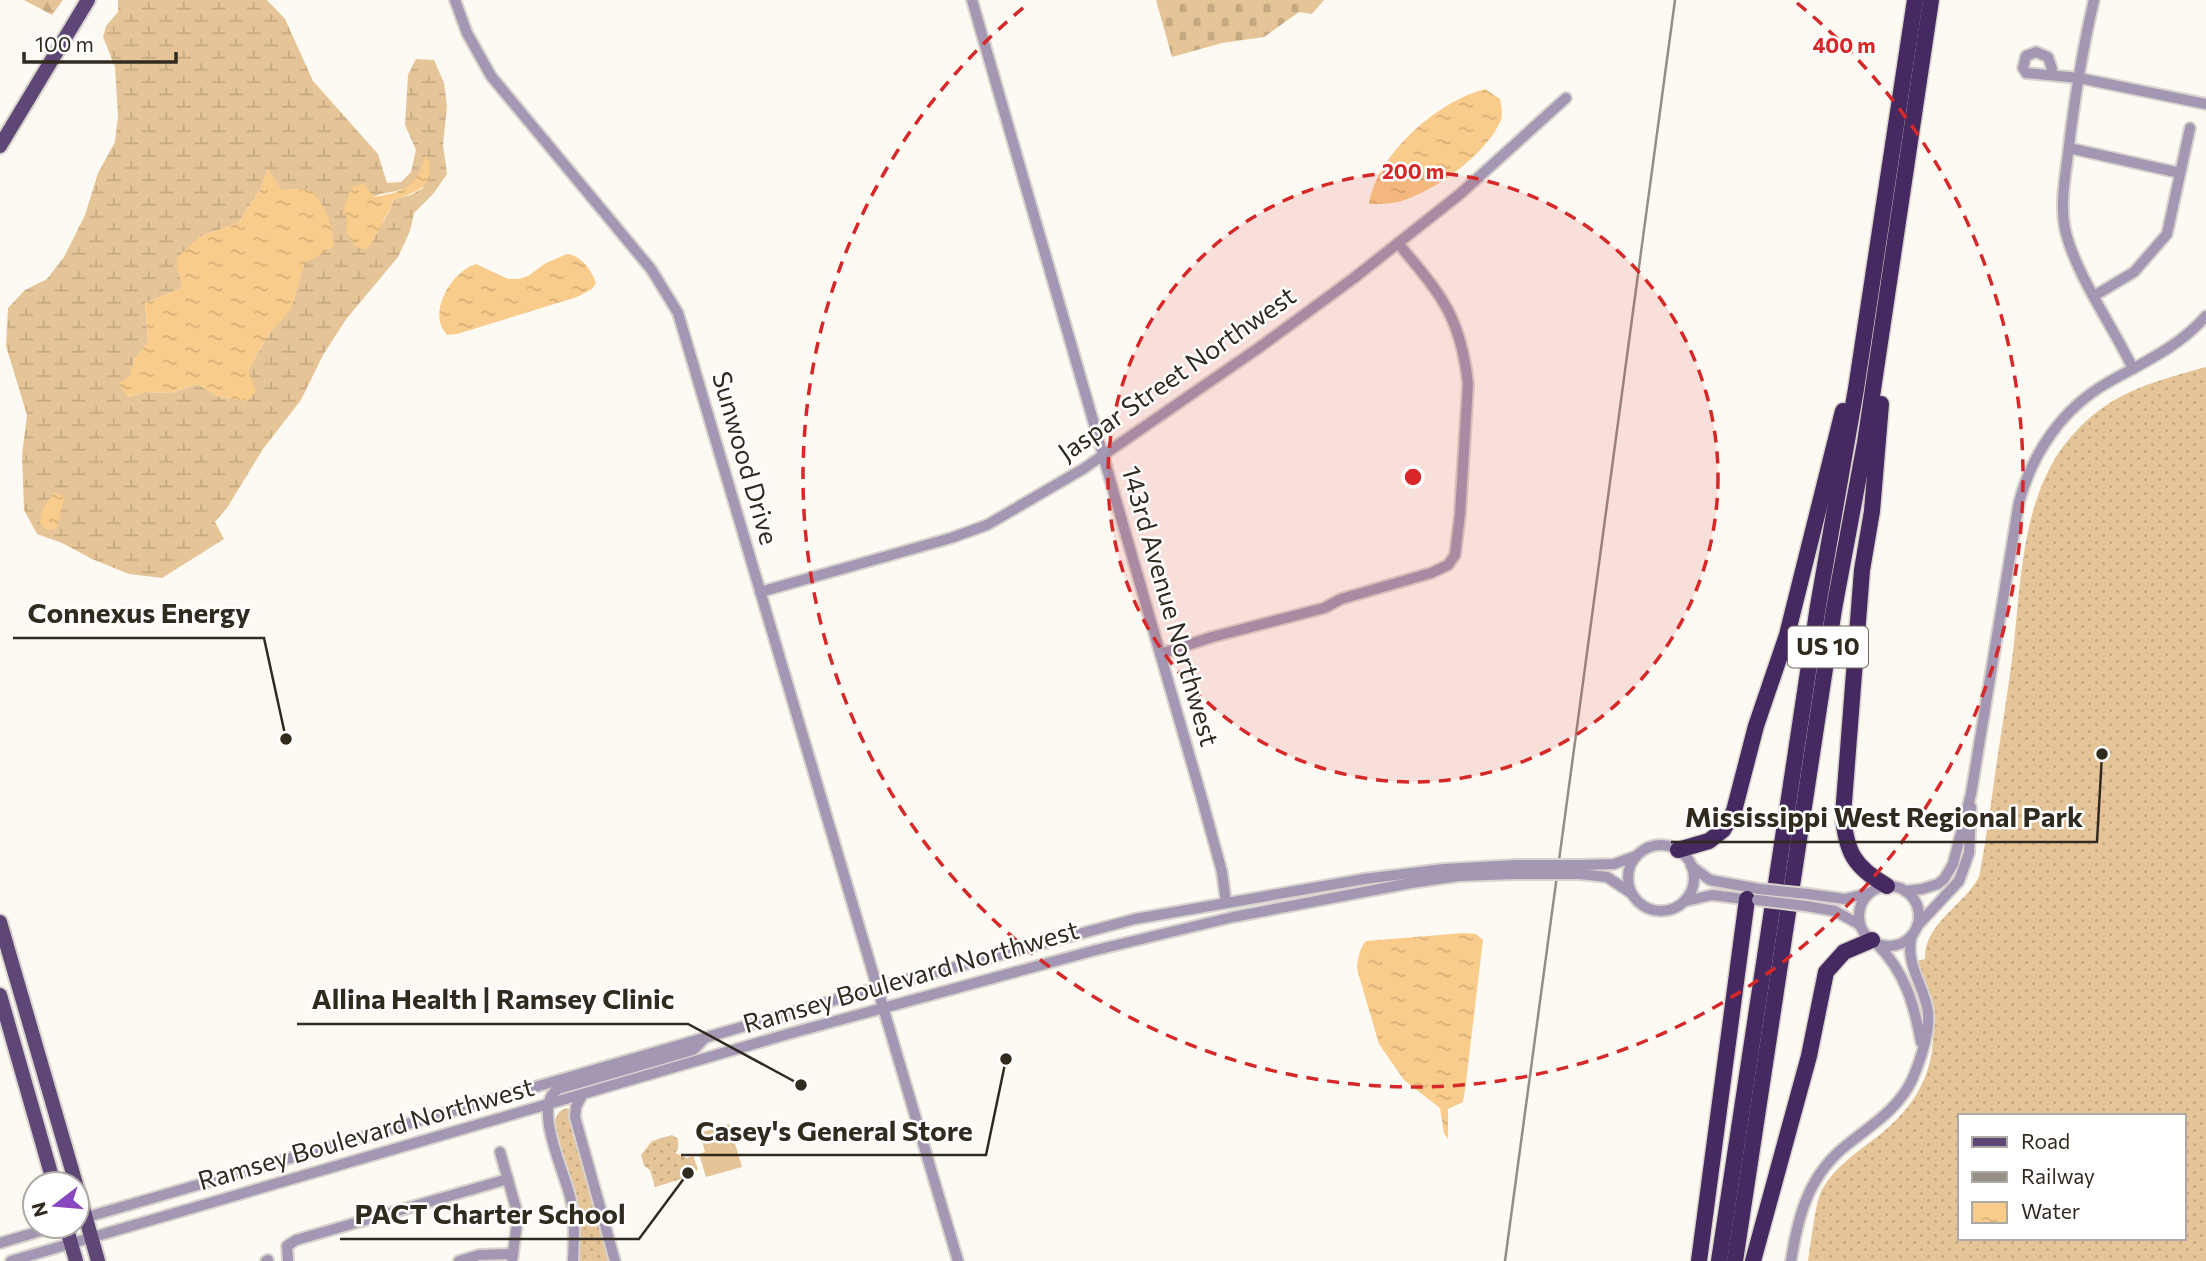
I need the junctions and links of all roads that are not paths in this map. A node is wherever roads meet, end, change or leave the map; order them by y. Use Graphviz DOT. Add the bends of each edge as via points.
graph roads {
  1 [pos="88,0"];
  2 [pos="455,0"];
  3 [pos="972,0"];
  4 [pos="1915,0"];
  5 [pos="1931,0"];
  6 [pos="2094,0"];
  7 [pos="2051,75"];
  8 [pos="2079,78"];
  9 [pos="1566,98"];
  10 [pos="2206,104"];
  11 [pos="2190,128"];
  12 [pos="0,146"];
  13 [pos="2069,148"];
  14 [pos="2180,173"];
  15 [pos="1398,243"];
  16 [pos="1890,275"];
  17 [pos="2094,296"];
  18 [pos="2206,316"];
  19 [pos="1865,331"];
  20 [pos="2133,369"];
  21 [pos="1103,455"];
  22 [pos="760,592"];
  23 [pos="1160,654"];
  24 [pos="1971,794"];
  25 [pos="1678,850"];
  26 [pos="1636,856"];
  27 [pos="1691,866"];
  28 [pos="1516,869"];
  29 [pos="1581,869"];
  30 [pos="1887,886"];
  31 [pos="1906,891"];
  32 [pos="1631,893"];
  33 [pos="1869,893"];
  34 [pos="1754,896"];
  35 [pos="1807,900"];
  36 [pos="1226,902"];
  37 [pos="1683,903"];
  38 [pos="0,922"];
  39 [pos="1860,925"];
  40 [pos="1914,930"];
  41 [pos="1874,942"];
  42 [pos="876,988"];
  43 [pos="0,995"];
  44 [pos="882,1008"];
  45 [pos="705,1038"];
  46 [pos="1922,1048"];
  47 [pos="582,1095"];
  48 [pos="547,1105"];
  49 [pos="500,1152"];
  50 [pos="50,1170"];
  51 [pos="72,1170"];
  52 [pos="508,1179"];
  53 [pos="91,1216"];
  54 [pos="21,1237"];
  55 [pos="91,1237"];
  56 [pos="70,1240"];
  57 [pos="81,1240"];
  58 [pos="0,1243"];
  59 [pos="71,1243"];
  60 [pos="513,1258"];
  61 [pos="11,1261"];
  62 [pos="76,1261"];
  63 [pos="98,1261"];
  64 [pos="288,1261"];
  65 [pos="458,1261"];
  66 [pos="573,1261"];
  67 [pos="615,1261"];
  68 [pos="958,1261"];
  69 [pos="1699,1261"];
  70 [pos="1718,1261"];
  71 [pos="1735,1261"];
  72 [pos="1753,1261"];
  73 [pos="1791,1261"];
  1 -- 12 [label="main road"];
  2 -- 22 [label="street, Sunwood Drive" via="491,76 651,268 673,302"];
  3 -- 21 [label="street, 143rd Avenue Northwest"];
  4 -- 19 [label="highway, US 10"];
  5 -- 16 [label="highway, US 10"];
  6 -- 8 [label="street"];
  7 -- 8 [label="street"];
  8 -- 10 [label="street"];
  8 -- 13 [label="street"];
  9 -- 15 [label="street, Jaspar Street Northwest"];
  11 -- 14 [label="street"];
  13 -- 14 [label="street"];
  13 -- 17 [label="street" via="2064,228"];
  14 -- 17 [label="street" via="2167,234 2134,272"];
  15 -- 21 [label="street, Jaspar Street Northwest" via="1261,347"];
  15 -- 23 [label="street" via="1443,301 1466,363 1457,548 1448,565 1324,608"];
  16 -- 30 [label="highway" via="1843,815 1852,857 1867,874"];
  16 -- 71 [label="highway, US 10"];
  17 -- 20 [label="street"];
  18 -- 20 [label="street" via="2179,341"];
  19 -- 25 [label="highway" via="1787,635 1734,811 1723,830 1709,841"];
  19 -- 70 [label="highway, US 10"];
  20 -- 24 [label="street" via="2076,406 2048,437 2026,478"];
  21 -- 22 [label="street, Jaspar Street Northwest" via="987,525"];
  21 -- 23 [label="street, 143rd Avenue Northwest"];
  22 -- 42 [label="street, Sunwood Drive"];
  23 -- 36 [label="street, 143rd Avenue Northwest"];
  24 -- 31 [label="street" via="1950,870 1938,884"];
  24 -- 40 [label="street" via="1965,869"];
  25 -- 26 [label="street" via="1656,845"];
  25 -- 27 [label="street"];
  26 -- 29 [label="street, Ramsey Boulevard Northwest"];
  26 -- 32 [label="street" via="1628,876"];
  27 -- 34 [label="street" via="1710,880"];
  27 -- 37 [label="street" via="1693,886"];
  28 -- 29 [label="street, Ramsey Boulevard Northwest, bridge"];
  28 -- 36 [label="street, Ramsey Boulevard Northwest" via="1444,869"];
  28 -- 44 [label="street, Ramsey Boulevard Northwest" via="1411,883 1233,917"];
  29 -- 32 [label="street, Ramsey Boulevard Northwest" via="1607,877"];
  30 -- 31 [label="street"];
  30 -- 33 [label="street"];
  31 -- 40 [label="street" via="1917,906"];
  32 -- 37 [label="street" via="1642,906 1658,911"];
  33 -- 35 [label="street"];
  33 -- 39 [label="street" via="1861,905"];
  34 -- 35 [label="street, bridge"];
  34 -- 37 [label="street" via="1712,895"];
  34 -- 69 [label="highway"];
  35 -- 39 [label="street"];
  36 -- 42 [label="street, Ramsey Boulevard Northwest" via="1135,919"];
  38 -- 51 [label="main road"];
  39 -- 41 [label="street"];
  40 -- 41 [label="street" via="1896,945"];
  40 -- 46 [label="street" via="1909,958 1928,1012"];
  41 -- 46 [label="street" via="1895,964 1908,989"];
  41 -- 72 [label="highway" via="1844,952 1826,972 1809,1056"];
  42 -- 44 [label="street, Sunwood Drive"];
  42 -- 45 [label="street, Ramsey Boulevard Northwest"];
  43 -- 50 [label="main road"];
  44 -- 47 [label="street, Ramsey Boulevard Northwest"];
  44 -- 68 [label="street, Sunwood Drive"];
  45 -- 48 [label="street" via="693,1050 558,1089 550,1094"];
  45 -- 53 [label="street, Ramsey Boulevard Northwest"];
  46 -- 73 [label="street" via="1912,1080 1896,1105 1837,1153 1817,1177 1799,1217"];
  47 -- 48 [label="street, Ramsey Boulevard Northwest"];
  47 -- 67 [label="street" via="575,1117"];
  48 -- 55 [label="street, Ramsey Boulevard Northwest"];
  48 -- 66 [label="street" via="573,1213"];
  49 -- 52 [label="street"];
  52 -- 60 [label="street" via="516,1208"];
  52 -- 64 [label="street" via="296,1240 287,1246"];
  54 -- 58 [label="street"];
  55 -- 63 [label="main road"];
  56 -- 59 [label="main road"];
  57 -- 59 [label="street, Ramsey Boulevard Northwest"];
  59 -- 61 [label="street, Ramsey Boulevard Northwest"];
  59 -- 62 [label="main road"];
  60 -- 65 [label="street" via="479,1255"];
}
